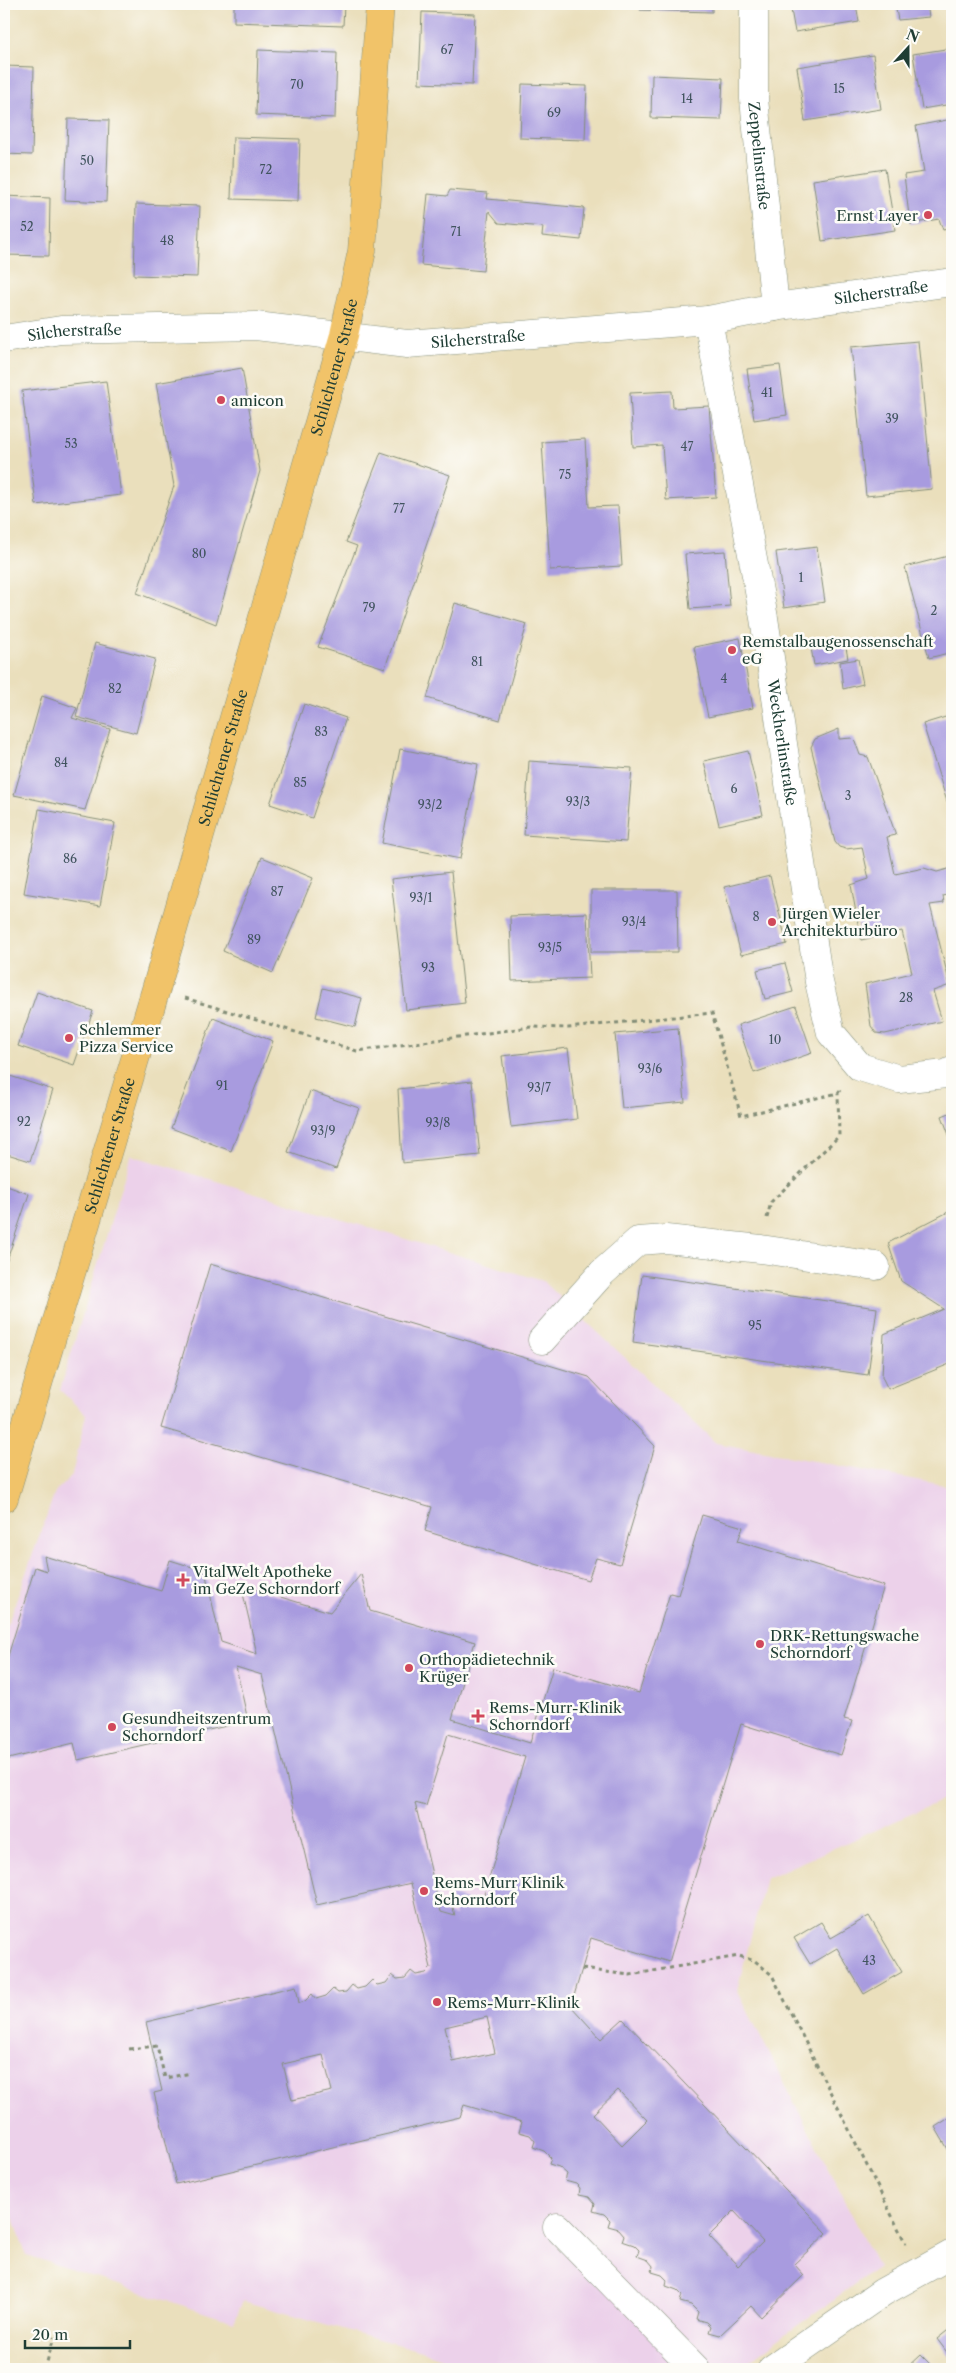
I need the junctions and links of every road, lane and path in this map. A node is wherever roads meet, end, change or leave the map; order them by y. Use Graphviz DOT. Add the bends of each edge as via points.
graph roads {
  1 [pos="380,4"];
  2 [pos="754,4"];
  3 [pos="950,290"];
  4 [pos="775,307"];
  5 [pos="708,320"];
  6 [pos="344,335"];
  7 [pos="4,339"];
  8 [pos="156,989"];
  9 [pos="952,1071"];
  10 [pos="771,1202"];
  11 [pos="876,1266"];
  12 [pos="542,1340"];
  13 [pos="4,1498"];
  14 [pos="582,1969"];
  15 [pos="129,2049"];
  16 [pos="191,2073"];
  17 [pos="557,2227"];
  18 [pos="952,2254"];
  19 [pos="920,2272"];
  20 [pos="54,2337"];
  21 [pos="45,2369"];
  22 [pos="696,2369"];
  23 [pos="772,2369"];
  1 -- 6 [label="main road, Schlichtener Straße" via="362,251"];
  2 -- 4 [label="street, Zeppelinstraße" via="754,99"];
  3 -- 4 [label="street, Silcherstraße"];
  4 -- 5 [label="street, Silcherstraße"];
  5 -- 6 [label="street, Silcherstraße" via="406,344"];
  5 -- 9 [label="street, Weckherlinstraße" via="764,618 818,982 831,1033 860,1067 899,1079"];
  6 -- 7 [label="street, Silcherstraße" via="256,326 61,330"];
  6 -- 8 [label="main road, Schlichtener Straße"];
  8 -- 10 [label="path" via="357,1051 531,1028 568,1028 712,1013 741,1116 838,1093 839,1136"];
  8 -- 13 [label="main road, Schlichtener Straße"];
  11 -- 12 [label="street" via="666,1238 638,1241 602,1273"];
  14 -- 19 [label="path" via="630,1975 739,1956 755,1961 772,1975"];
  15 -- 16 [label="path" via="157,2046 166,2078"];
  17 -- 22 [label="street"];
  18 -- 19 [label="street"];
  19 -- 23 [label="street" via="883,2292"];
  20 -- 21 [label="path"];
}
